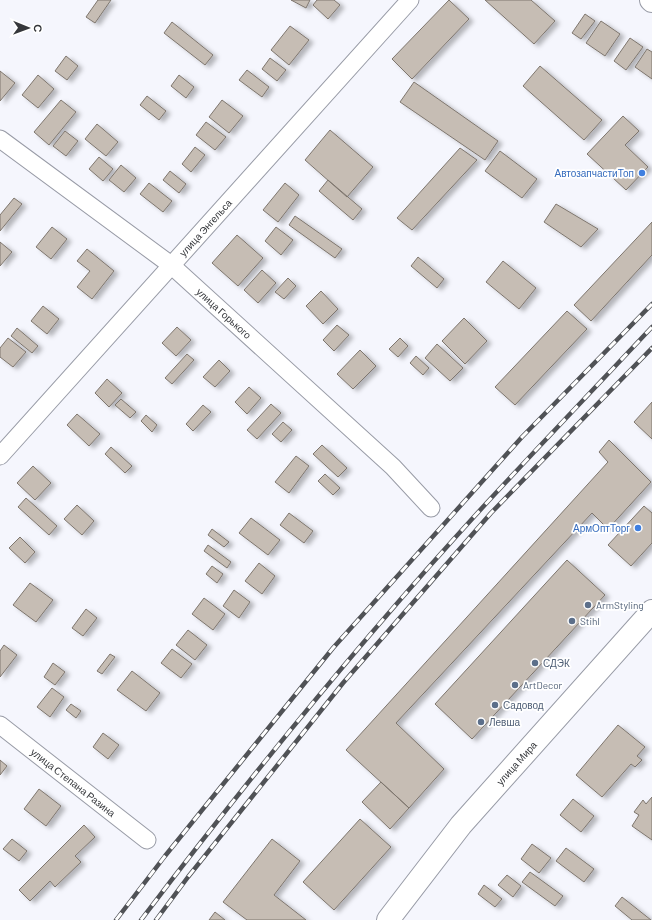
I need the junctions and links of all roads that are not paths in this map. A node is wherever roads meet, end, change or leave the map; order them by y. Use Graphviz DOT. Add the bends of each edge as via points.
graph roads {
  1 [pos="410,0"];
  2 [pos="0,139"];
  3 [pos="171,265"];
  4 [pos="0,456"];
  5 [pos="431,508"];
  6 [pos="652,611"];
  7 [pos="0,725"];
  8 [pos="147,840"];
  9 [pos="388,920"];
  1 -- 3 [label="street, улица Энгельса"];
  2 -- 3 [label="street, улица Горького"];
  3 -- 4 [label="street, улица Энгельса"];
  3 -- 5 [label="street, улица Горького" via="393,467"];
  6 -- 9 [label="main road, улица Мира" via="461,825"];
  7 -- 8 [label="street, улица Степана Разина"];
}
